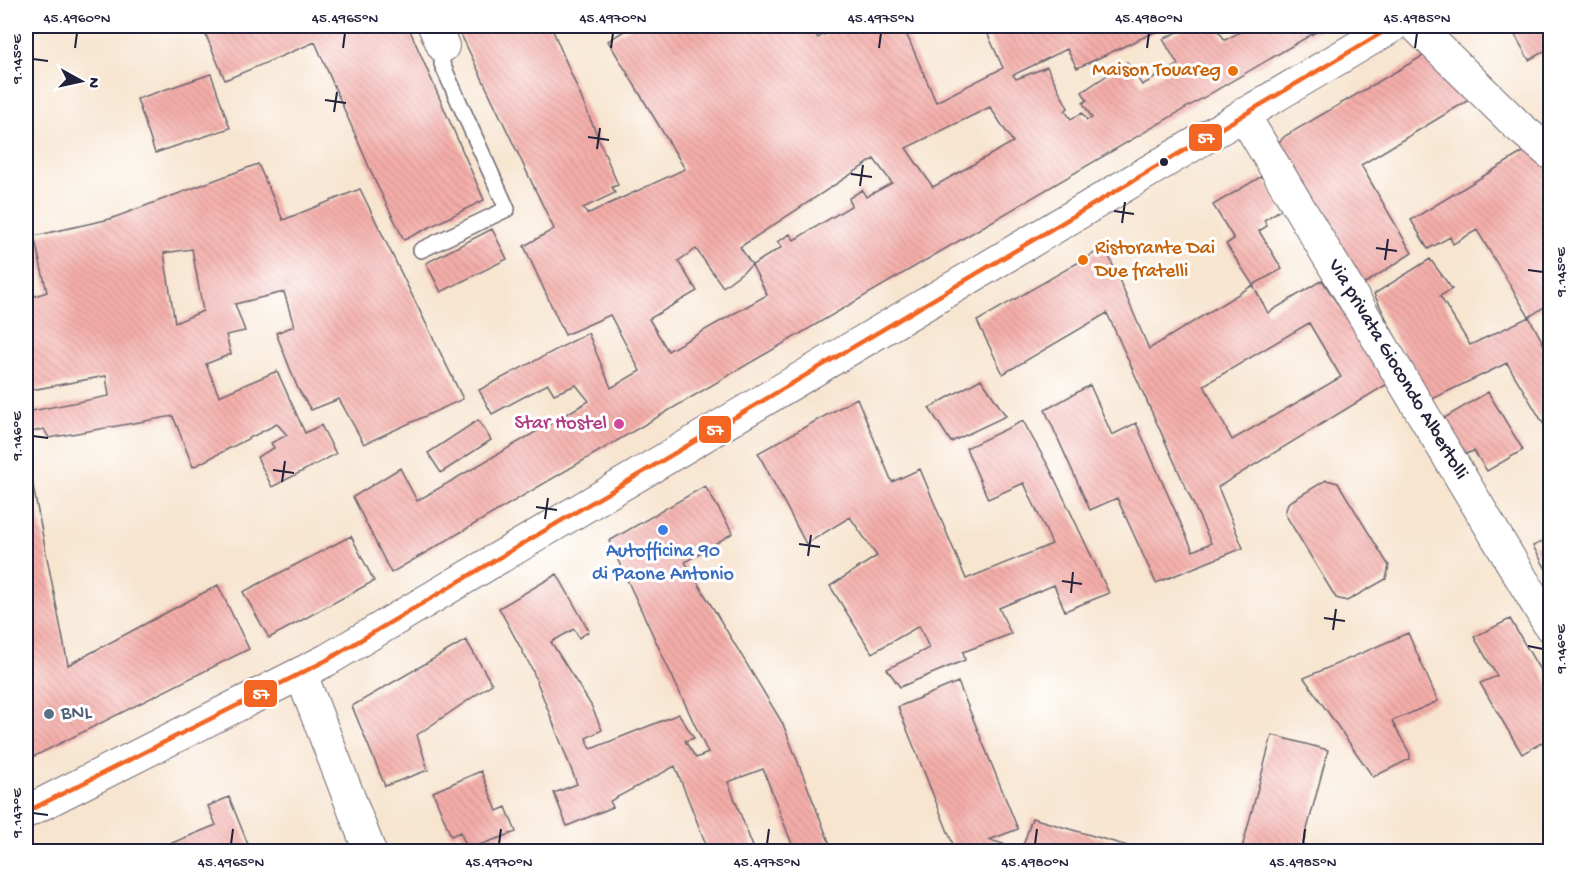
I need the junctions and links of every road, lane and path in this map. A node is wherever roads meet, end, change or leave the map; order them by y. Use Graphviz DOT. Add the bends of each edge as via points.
graph roads {
  1 [pos="1393,26"];
  2 [pos="1416,26"];
  3 [pos="438,36"];
  4 [pos="1244,114"];
  5 [pos="1551,153"];
  6 [pos="421,250"];
  7 [pos="1551,626"];
  8 [pos="301,674"];
  9 [pos="26,812"];
  10 [pos="370,852"];
  1 -- 4 [label="street"];
  2 -- 5 [label="street"];
  3 -- 6 [label="lane" via="442,64 507,209"];
  4 -- 7 [label="street, Via privata Giocondo Albertolli"];
  4 -- 8 [label="street"];
  8 -- 9 [label="street"];
  8 -- 10 [label="street"];
}
